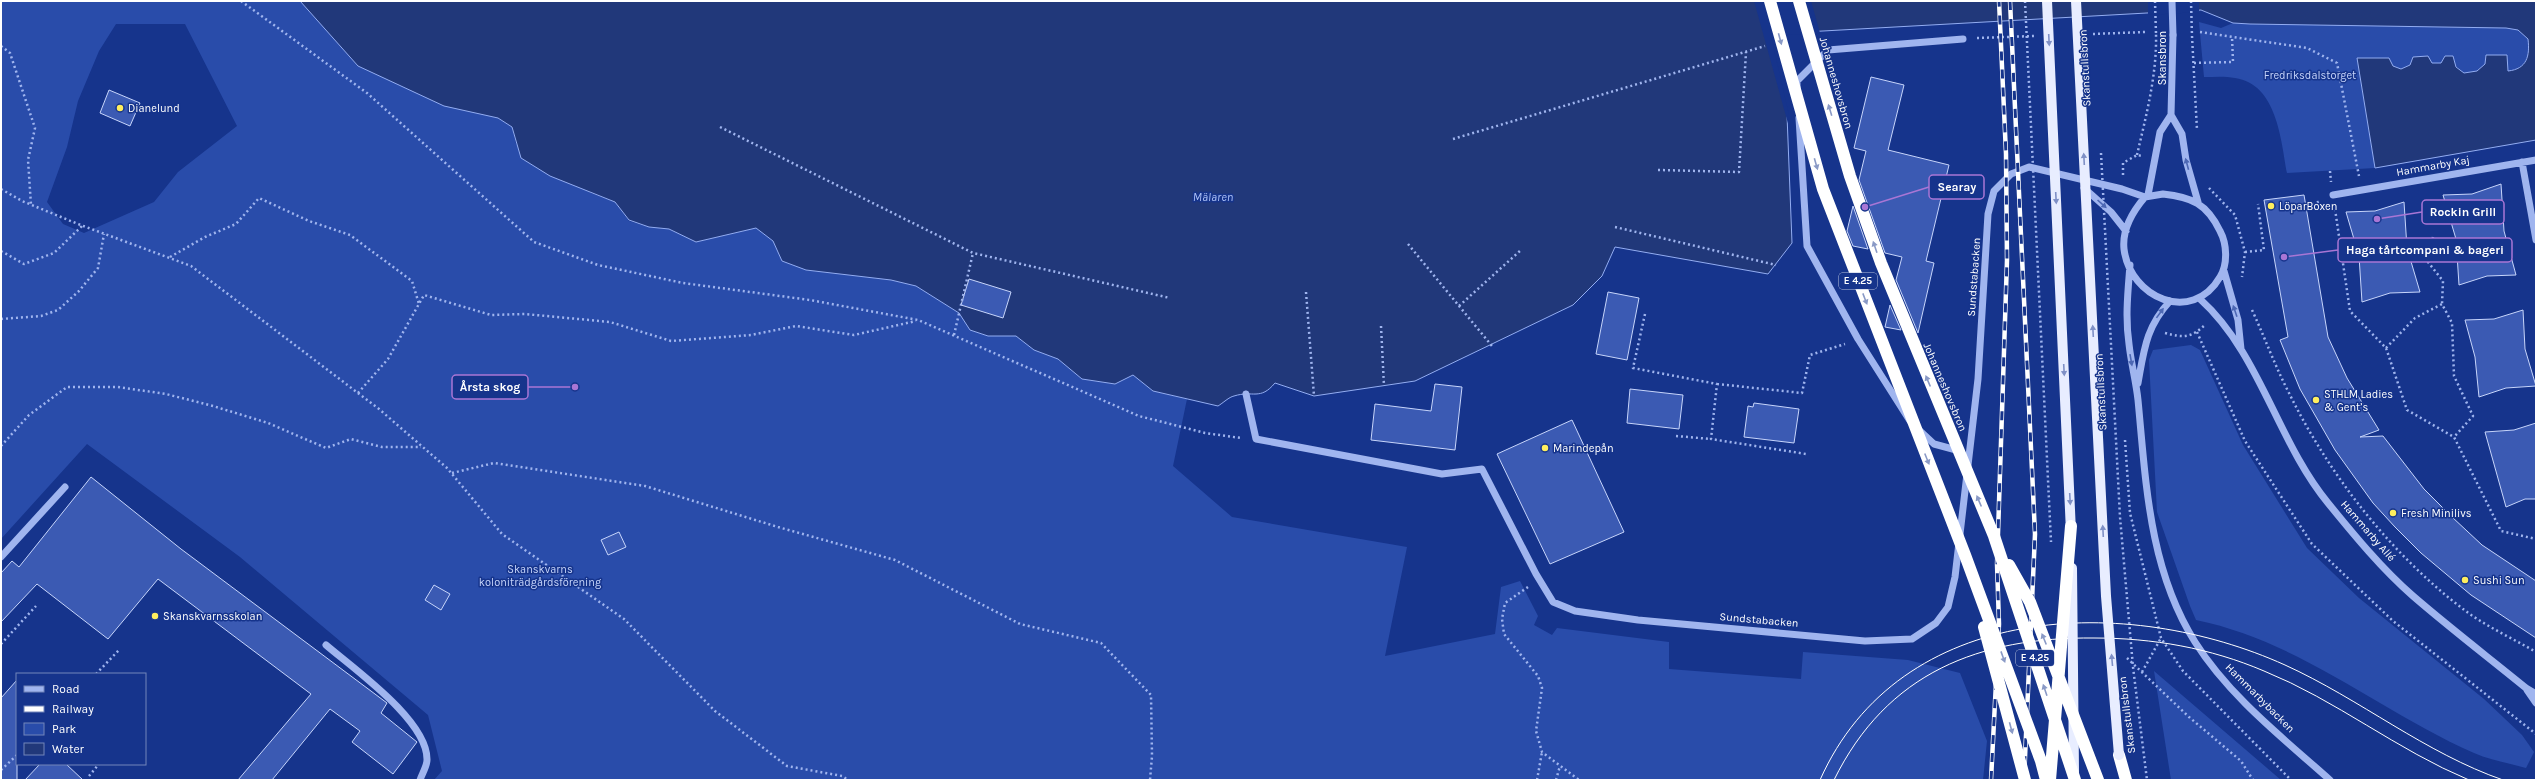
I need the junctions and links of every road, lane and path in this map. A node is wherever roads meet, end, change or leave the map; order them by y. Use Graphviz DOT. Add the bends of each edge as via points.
graph roads {
  1 [pos="241,1"];
  2 [pos="1770,1"];
  3 [pos="1799,1"];
  4 [pos="2025,1"];
  5 [pos="2047,1"];
  6 [pos="2076,1"];
  7 [pos="2155,1"];
  8 [pos="2172,1"];
  9 [pos="2191,1"];
  10 [pos="2095,32"];
  11 [pos="2200,32"];
  12 [pos="2232,37"];
  13 [pos="1963,39"];
  14 [pos="2095,40"];
  15 [pos="1771,44"];
  16 [pos="1,46"];
  17 [pos="1746,52"];
  18 [pos="2194,63"];
  19 [pos="2171,115"];
  20 [pos="2196,119"];
  21 [pos="720,127"];
  22 [pos="1453,139"];
  23 [pos="2101,148"];
  24 [pos="2536,160"];
  25 [pos="2522,162"];
  26 [pos="1658,170"];
  27 [pos="2074,179"];
  28 [pos="1,189"];
  29 [pos="2122,189"];
  30 [pos="2362,190"];
  31 [pos="2333,195"];
  32 [pos="2147,196"];
  33 [pos="2198,202"];
  34 [pos="2258,204"];
  35 [pos="31,205"];
  36 [pos="82,226"];
  37 [pos="1615,227"];
  38 [pos="2126,231"];
  39 [pos="2337,231"];
  40 [pos="104,234"];
  41 [pos="2433,238"];
  42 [pos="2536,240"];
  43 [pos="1408,244"];
  44 [pos="1521,250"];
  45 [pos="1,251"];
  46 [pos="2244,252"];
  47 [pos="973,253"];
  48 [pos="169,258"];
  49 [pos="1776,264"];
  50 [pos="2130,265"];
  51 [pos="2224,271"];
  52 [pos="1306,292"];
  53 [pos="1170,298"];
  54 [pos="2200,299"];
  55 [pos="2170,301"];
  56 [pos="419,304"];
  57 [pos="2442,304"];
  58 [pos="1459,306"];
  59 [pos="2250,308"];
  60 [pos="1644,314"];
  61 [pos="1,320"];
  62 [pos="918,320"];
  63 [pos="1381,326"];
  64 [pos="2197,332"];
  65 [pos="954,335"];
  66 [pos="1858,339"];
  67 [pos="1492,346"];
  68 [pos="2386,348"];
  69 [pos="2241,349"];
  70 [pos="1717,384"];
  71 [pos="1384,386"];
  72 [pos="2137,389"];
  73 [pos="358,393"];
  74 [pos="1246,394"];
  75 [pos="1314,396"];
  76 [pos="1676,436"];
  77 [pos="2454,437"];
  78 [pos="1256,440"];
  79 [pos="1711,440"];
  80 [pos="1,446"];
  81 [pos="422,446"];
  82 [pos="1806,454"];
  83 [pos="1968,454"];
  84 [pos="452,473"];
  85 [pos="65,487"];
  86 [pos="2071,526"];
  87 [pos="1994,536"];
  88 [pos="2536,538"];
  89 [pos="2051,549"];
  90 [pos="1965,555"];
  91 [pos="1,557"];
  92 [pos="1540,578"];
  93 [pos="36,606"];
  94 [pos="1,644"];
  95 [pos="326,645"];
  96 [pos="119,650"];
  97 [pos="2536,652"];
  98 [pos="97,673"];
  99 [pos="2526,688"];
  100 [pos="2536,694"];
  101 [pos="2536,703"];
  102 [pos="2536,734"];
  103 [pos="1542,752"];
  104 [pos="2119,755"];
  105 [pos="16,756"];
  106 [pos="98,765"];
  107 [pos="1560,766"];
  108 [pos="1,770"];
  109 [pos="89,776"];
  110 [pos="420,780"];
  111 [pos="848,780"];
  112 [pos="1150,780"];
  113 [pos="1537,780"];
  114 [pos="1556,780"];
  115 [pos="1579,780"];
  116 [pos="2025,780"];
  117 [pos="2046,780"];
  118 [pos="2050,780"];
  119 [pos="2075,780"];
  120 [pos="2098,780"];
  121 [pos="2126,780"];
  122 [pos="2147,780"];
  123 [pos="2253,780"];
  124 [pos="2291,780"];
  125 [pos="2330,780"];
  1 -- 62 [label="path" via="367,93 534,242 598,265 683,283 810,300"];
  2 -- 90 [label="highway, E 4.25, one-way, bridge" via="1823,189"];
  87 -- 3 [label="highway, Johanneshovsbron / E 4.25, one-way, bridge" via="1881,263 1850,176"];
  4 -- 89 [label="path, bridge"];
  5 -- 86 [label="main road, one-way, bridge"];
  104 -- 6 [label="main road, Skanstullsbron, one-way, bridge" via="2106,596"];
  7 -- 29 [label="path, bridge" via="2156,50 2147,110 2137,155 2123,163"];
  8 -- 19 [label="street, Skansbron, bridge" via="2174,52"];
  9 -- 18 [label="path, bridge"];
  10 -- 14 [label="path, Skanstullsbron"];
  11 -- 12 [label="path"];
  12 -- 18 [label="path" via="2233,62"];
  12 -- 30 [label="path" via="2307,48 2336,63"];
  13 -- 66 [label="street" via="1828,50 1797,81 1807,246"];
  15 -- 17 [label="path"];
  16 -- 35 [label="path" via="10,53 35,128 28,160"];
  17 -- 22 [label="path"];
  17 -- 26 [label="path" via="1739,172"];
  18 -- 20 [label="path"];
  19 -- 32 [label="street" via="2160,132"];
  33 -- 19 [label="street, one-way" via="2186,160 2182,134"];
  21 -- 47 [label="path"];
  23 -- 122 [label="path, Skanstullsbron, bridge" via="2120,517 2133,668"];
  24 -- 25 [label="street, Hammarby Kaj"];
  25 -- 30 [label="street, Hammarby Kaj"];
  25 -- 42 [label="street"];
  27 -- 29 [label="street, Sundstabacken"];
  27 -- 38 [label="street, Sundstabacken, one-way" via="2111,212"];
  27 -- 83 [label="street, Sundstabacken" via="2029,168 2011,174 1994,191 1988,214 1978,380"];
  28 -- 35 [label="path"];
  29 -- 32 [label="street, Sundstabacken"];
  30 -- 31 [label="street, Hammarby Kaj"];
  32 -- 33 [label="street" via="2180,196"];
  32 -- 38 [label="street" via="2131,217"];
  33 -- 51 [label="street" via="2214,218 2224,237"];
  34 -- 46 [label="path" via="2264,250"];
  35 -- 36 [label="path"];
  36 -- 40 [label="path"];
  36 -- 45 [label="path" via="54,253 24,264"];
  37 -- 49 [label="path"];
  38 -- 50 [label="street" via="2124,249"];
  39 -- 68 [label="path" via="2350,311"];
  40 -- 48 [label="path"];
  40 -- 61 [label="path" via="98,268 80,291 58,310 40,316"];
  41 -- 57 [label="path" via="2428,262 2443,281"];
  43 -- 58 [label="path"];
  44 -- 58 [label="path"];
  47 -- 53 [label="path"];
  47 -- 65 [label="path"];
  48 -- 56 [label="path" via="205,237 236,224 259,198 309,221 350,235 412,281"];
  48 -- 73 [label="path" via="191,266"];
  50 -- 55 [label="street" via="2142,285 2156,297"];
  50 -- 72 [label="street, Hammarbybacken, one-way" via="2126,313 2128,343"];
  51 -- 54 [label="street" via="2213,290"];
  69 -- 51 [label="street, Hammarby Allé, one-way" via="2238,320"];
  52 -- 75 [label="path"];
  54 -- 55 [label="street"];
  54 -- 69 [label="street, Hammarby Allé" via="2216,314"];
  72 -- 55 [label="street, Hammarbybacken, one-way" via="2146,338"];
  56 -- 62 [label="path" via="424,295 492,315 525,314 610,322 671,341 751,335 796,326 854,335"];
  56 -- 73 [label="path" via="388,359"];
  57 -- 68 [label="path" via="2414,318"];
  57 -- 77 [label="path" via="2452,323 2454,376 2473,416"];
  58 -- 67 [label="path"];
  59 -- 97 [label="path" via="2290,395 2326,458 2384,536 2412,565 2463,609"];
  60 -- 70 [label="path" via="1633,368"];
  62 -- 65 [label="path"];
  63 -- 71 [label="path"];
  64 -- 102 [label="path" via="2245,441 2312,544 2393,621"];
  65 -- 78 [label="path" via="1140,416 1205,433"];
  66 -- 70 [label="path" via="1810,355 1802,393"];
  66 -- 83 [label="street" via="1907,419 1934,444"];
  68 -- 77 [label="path" via="2407,410"];
  69 -- 99 [label="street, Hammarby Allé" via="2294,453 2328,503 2374,557 2412,596"];
  70 -- 79 [label="path"];
  72 -- 125 [label="street, Hammarbybacken" via="2149,514 2165,581 2178,613 2195,643 2225,682"];
  73 -- 81 [label="path"];
  74 -- 78 [label="street"];
  76 -- 79 [label="path"];
  77 -- 88 [label="path" via="2501,531"];
  78 -- 92 [label="street, Sundstabacken" via="1442,474 1482,469"];
  79 -- 82 [label="path"];
  80 -- 81 [label="path" via="30,415 66,387 118,387 166,394 268,423 326,448 351,439 382,447"];
  81 -- 84 [label="path"];
  83 -- 92 [label="street, Sundstabacken" via="1955,577 1948,607 1936,623 1912,639 1865,641 1638,620 1575,611 1553,602"];
  84 -- 111 [label="path" via="502,534 624,619 715,711 787,766 842,776"];
  84 -- 112 [label="path" via="494,463 645,486 895,560 1020,624 1101,643 1151,695"];
  85 -- 91 [label="street"];
  86 -- 118 [label="highway, bridge"];
  86 -- 119 [label="main road, bridge"];
  119 -- 87 [label="highway, Johanneshovsbron / E 4.25, one-way, bridge"];
  120 -- 87 [label="highway, one-way, bridge" via="2030,602"];
  90 -- 116 [label="highway, one-way, bridge"];
  90 -- 117 [label="highway, E 4.25, one-way, bridge"];
  92 -- 103 [label="path" via="1505,603 1502,619 1504,634 1538,676 1542,688 1536,731"];
  93 -- 94 [label="path"];
  95 -- 110 [label="street" via="404,712 422,739 427,760"];
  96 -- 98 [label="path"];
  99 -- 100 [label="street, Hammarby Allé"];
  99 -- 101 [label="street, Hammarby Allé"];
  103 -- 107 [label="path"];
  103 -- 113 [label="path"];
  104 -- 121 [label="highway"];
  105 -- 108 [label="path"];
  106 -- 109 [label="path"];
  107 -- 114 [label="path"];
  107 -- 115 [label="path"];
  123 -- 124 [label="path" via="2241,761 2189,717 2142,672 2161,638 2183,671"];
}
